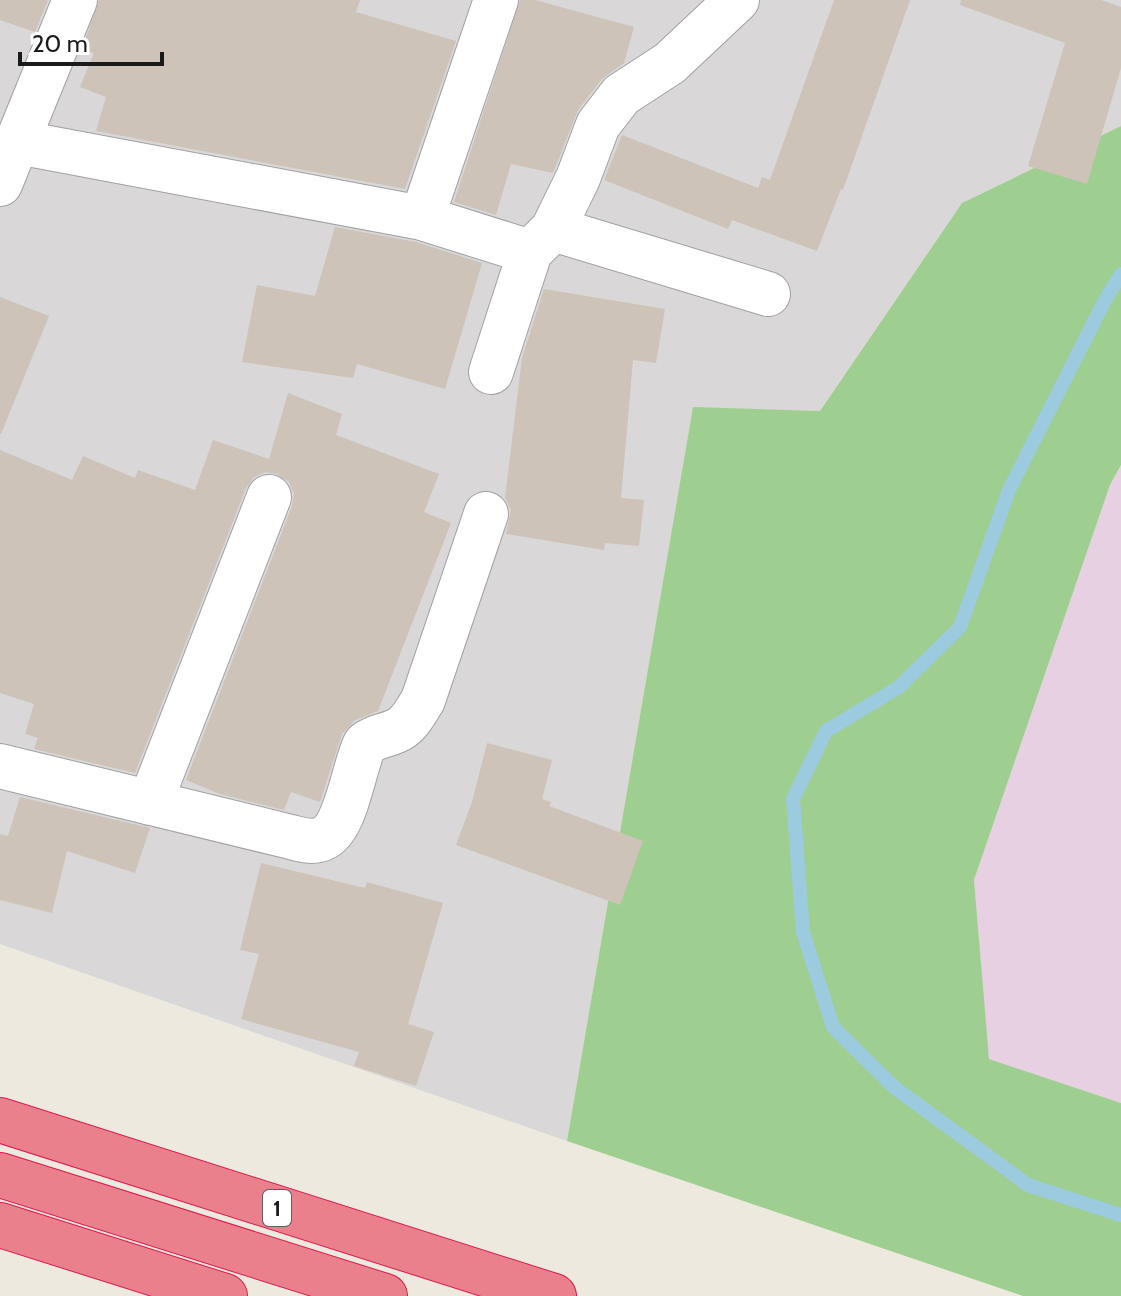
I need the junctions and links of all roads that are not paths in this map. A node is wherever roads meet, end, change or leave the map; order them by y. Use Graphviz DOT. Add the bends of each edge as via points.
graph roads {
  1 [pos="75,0"];
  2 [pos="496,0"];
  3 [pos="737,0"];
  4 [pos="17,142"];
  5 [pos="0,184"];
  6 [pos="422,218"];
  7 [pos="542,240"];
  8 [pos="768,294"];
  9 [pos="491,372"];
  10 [pos="269,497"];
  11 [pos="486,514"];
  12 [pos="0,766"];
  13 [pos="150,803"];
  14 [pos="0,1120"];
  15 [pos="0,1175"];
  16 [pos="0,1225"];
  17 [pos="225,1296"];
  18 [pos="385,1296"];
  19 [pos="554,1296"];
  1 -- 4 [label="street"];
  2 -- 6 [label="street"];
  3 -- 7 [label="street" via="670,63 621,95 598,125 578,178"];
  4 -- 5 [label="street"];
  4 -- 6 [label="street"];
  6 -- 7 [label="street"];
  7 -- 8 [label="street"];
  7 -- 9 [label="street"];
  10 -- 13 [label="street"];
  11 -- 13 [label="street" via="423,700 398,731 365,744 339,825 324,839 310,842"];
  12 -- 13 [label="street"];
  14 -- 19 [label="highway, 1"];
  15 -- 18 [label="highway, 1"];
  16 -- 17 [label="highway"];
}
